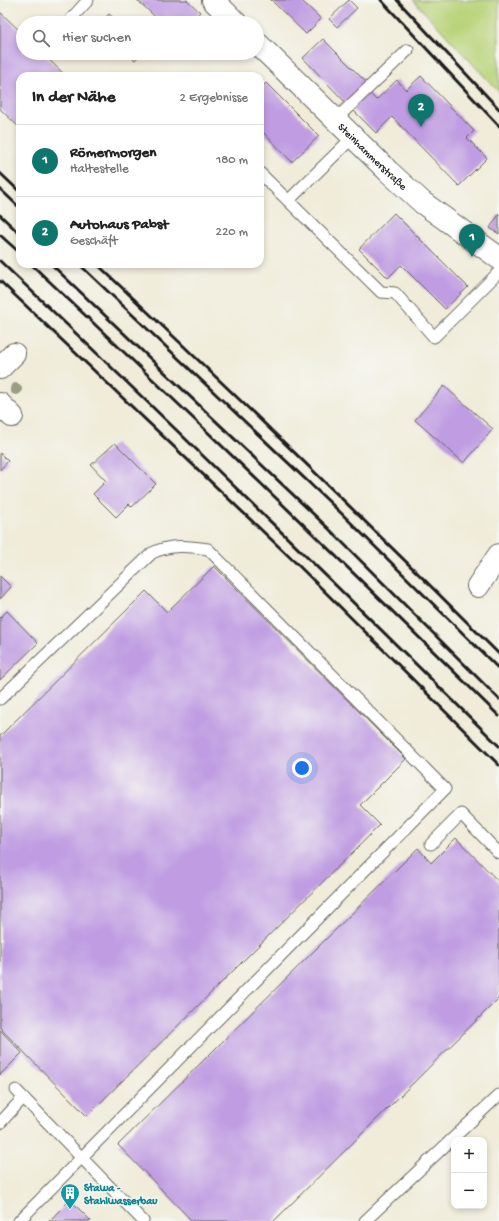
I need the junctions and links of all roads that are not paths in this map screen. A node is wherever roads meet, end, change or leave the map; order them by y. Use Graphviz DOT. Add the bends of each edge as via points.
graph roads {
  1 [pos="88,0"];
  2 [pos="213,0"];
  3 [pos="75,16"];
  4 [pos="229,16"];
  5 [pos="264,50"];
  6 [pos="408,50"];
  7 [pos="336,119"];
  8 [pos="353,137"];
  9 [pos="264,177"];
  10 [pos="288,201"];
  11 [pos="499,258"];
  12 [pos="499,272"];
  13 [pos="499,555"];
  14 [pos="478,586"];
  15 [pos="0,699"];
  16 [pos="431,844"];
  17 [pos="499,853"];
  18 [pos="499,1095"];
  19 [pos="0,1122"];
  20 [pos="81,1159"];
  21 [pos="19,1221"];
  22 [pos="143,1221"];
  23 [pos="365,1221"];
  1 -- 3 [label="lane"];
  2 -- 4 [label="street"];
  5 -- 7 [label="street, Steinhammerstraße"];
  6 -- 7 [label="lane"];
  7 -- 8 [label="street, Steinhammerstraße"];
  8 -- 10 [label="lane"];
  8 -- 11 [label="street, Steinhammerstraße" via="423,203"];
  9 -- 10 [label="lane"];
  10 -- 12 [label="lane" via="381,292 395,293 434,337"];
  13 -- 14 [label="street"];
  15 -- 20 [label="lane" via="152,553 162,548 178,546 208,549 445,788"];
  16 -- 17 [label="lane" via="461,814"];
  18 -- 23 [label="lane"];
  19 -- 20 [label="lane" via="20,1094"];
  20 -- 21 [label="lane"];
  20 -- 22 [label="lane"];
}
